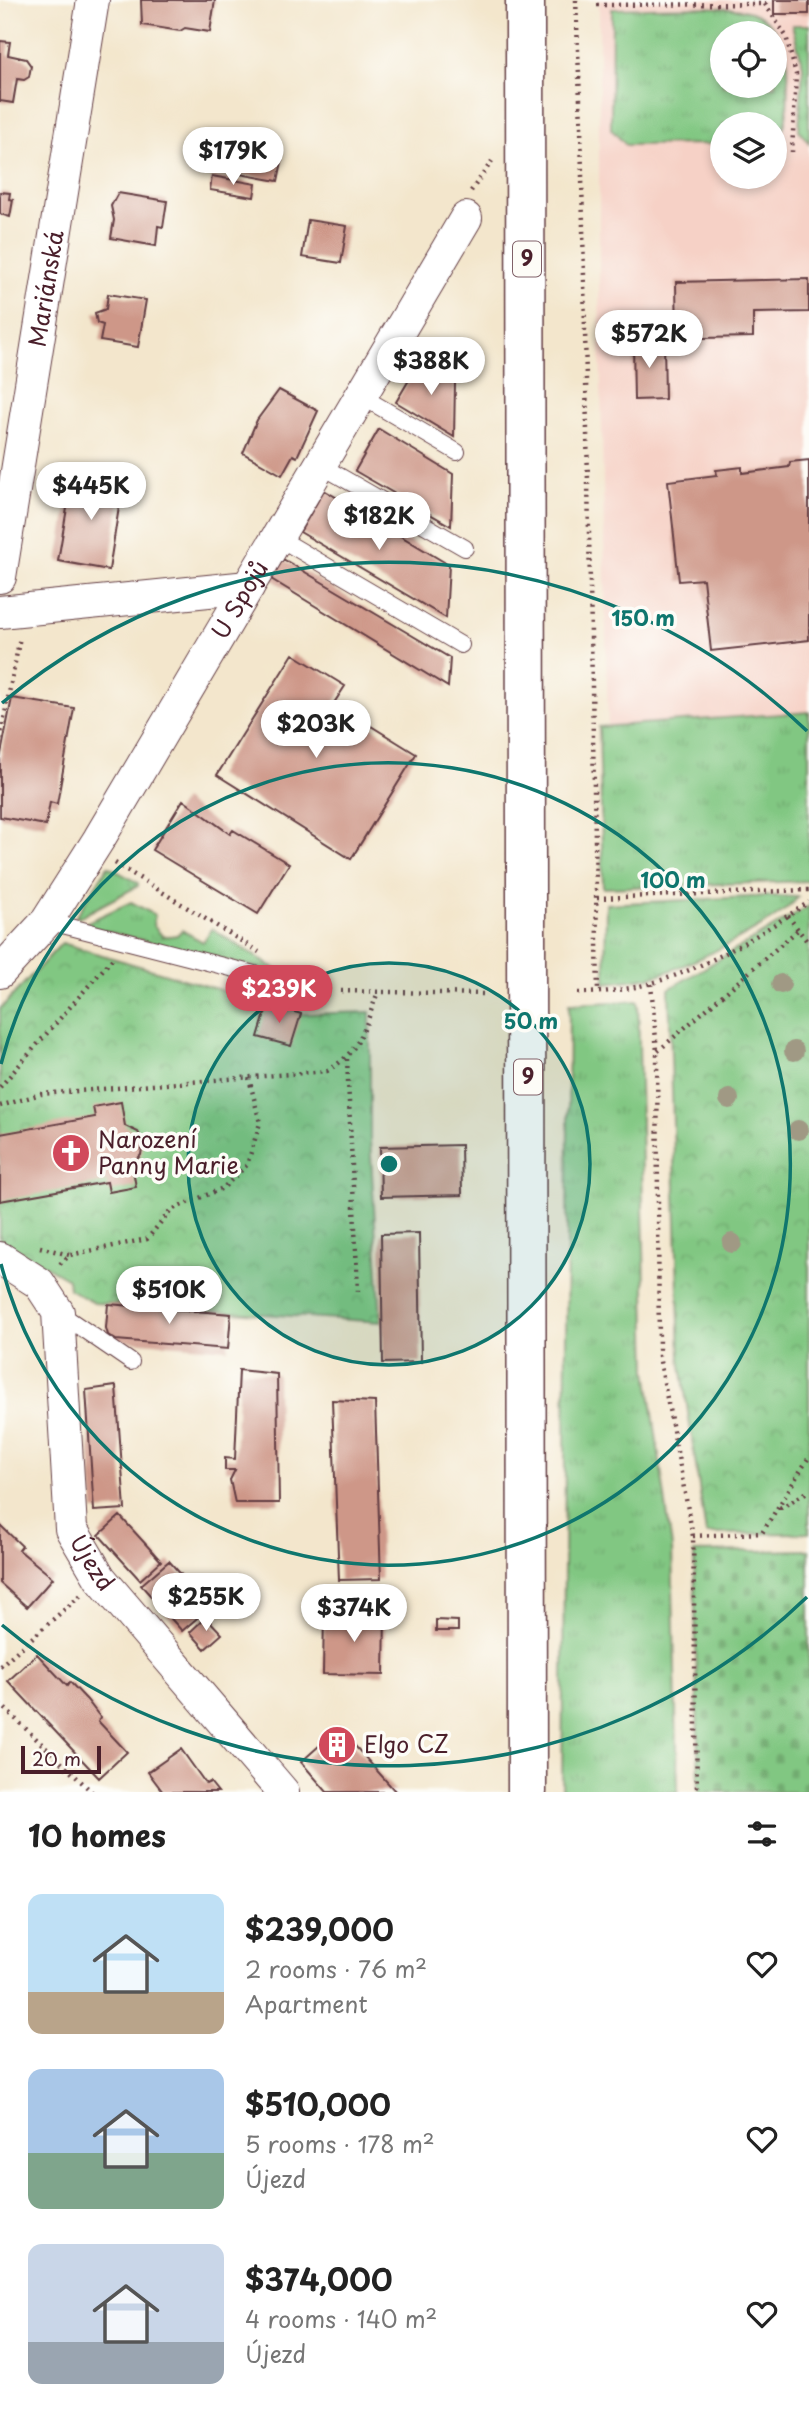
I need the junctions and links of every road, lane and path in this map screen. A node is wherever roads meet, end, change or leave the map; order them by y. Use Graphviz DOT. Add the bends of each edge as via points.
graph roads {
  1 [pos="93,0"];
  2 [pos="525,0"];
  3 [pos="576,0"];
  4 [pos="597,5"];
  5 [pos="792,152"];
  6 [pos="496,155"];
  7 [pos="467,218"];
  8 [pos="361,396"];
  9 [pos="457,452"];
  10 [pos="320,465"];
  11 [pos="277,537"];
  12 [pos="465,548"];
  13 [pos="0,577"];
  14 [pos="248,587"];
  15 [pos="13,610"];
  16 [pos="461,645"];
  17 [pos="0,740"];
  18 [pos="104,863"];
  19 [pos="809,890"];
  20 [pos="597,898"];
  21 [pos="809,902"];
  22 [pos="788,916"];
  23 [pos="47,921"];
  24 [pos="799,929"];
  25 [pos="127,942"];
  26 [pos="809,944"];
  27 [pos="264,955"];
  28 [pos="1,971"];
  29 [pos="651,984"];
  30 [pos="321,990"];
  31 [pos="378,992"];
  32 [pos="578,993"];
  33 [pos="598,993"];
  34 [pos="484,994"];
  35 [pos="657,1051"];
  36 [pos="347,1059"];
  37 [pos="249,1078"];
  38 [pos="0,1087"];
  39 [pos="0,1106"];
  40 [pos="0,1258"];
  41 [pos="39,1283"];
  42 [pos="358,1292"];
  43 [pos="58,1312"];
  44 [pos="131,1362"];
  45 [pos="809,1457"];
  46 [pos="809,1491"];
  47 [pos="776,1510"];
  48 [pos="693,1536"];
  49 [pos="100,1578"];
  50 [pos="0,1666"];
  51 [pos="0,1704"];
  52 [pos="282,1790"];
  53 [pos="92,1792"];
  54 [pos="527,1792"];
  55 [pos="697,1792"];
  1 -- 13 [label="street, Mariánská"];
  2 -- 54 [label="main road, 9"];
  3 -- 20 [label="path"];
  4 -- 5 [label="path" via="765,4 786,36 796,74"];
  6 -- 7 [label="path" via="458,212"];
  7 -- 8 [label="street, U Spojů"];
  8 -- 9 [label="lane"];
  8 -- 10 [label="street, U Spojů"];
  10 -- 11 [label="street, U Spojů"];
  10 -- 12 [label="lane"];
  11 -- 14 [label="street, U Spojů"];
  11 -- 16 [label="lane"];
  14 -- 15 [label="street"];
  14 -- 23 [label="street, U Spojů"];
  15 -- 17 [label="path"];
  18 -- 27 [label="path" via="115,863"];
  19 -- 20 [label="path"];
  20 -- 33 [label="path"];
  21 -- 22 [label="path"];
  22 -- 24 [label="path"];
  22 -- 29 [label="path" via="699,968"];
  23 -- 25 [label="lane"];
  23 -- 28 [label="street, U Spojů"];
  24 -- 26 [label="path"];
  24 -- 35 [label="path"];
  25 -- 30 [label="lane"];
  25 -- 38 [label="path"];
  29 -- 33 [label="path"];
  29 -- 35 [label="path"];
  30 -- 31 [label="path"];
  31 -- 34 [label="path"];
  31 -- 36 [label="path" via="360,1040"];
  32 -- 33 [label="path"];
  35 -- 48 [label="path" via="659,1356"];
  36 -- 37 [label="path" via="327,1071"];
  36 -- 42 [label="path"];
  37 -- 39 [label="path" via="41,1094"];
  37 -- 41 [label="path" via="260,1123 247,1165 223,1188 171,1210 147,1239 69,1255"];
  40 -- 41 [label="street, Újezd"];
  41 -- 43 [label="street, Újezd"];
  43 -- 44 [label="lane"];
  43 -- 49 [label="street, Újezd" via="71,1529"];
  45 -- 47 [label="path"];
  46 -- 47 [label="path"];
  47 -- 48 [label="path" via="762,1533"];
  48 -- 55 [label="path"];
  49 -- 50 [label="path"];
  49 -- 52 [label="street, Újezd"];
  51 -- 53 [label="path"];
}
